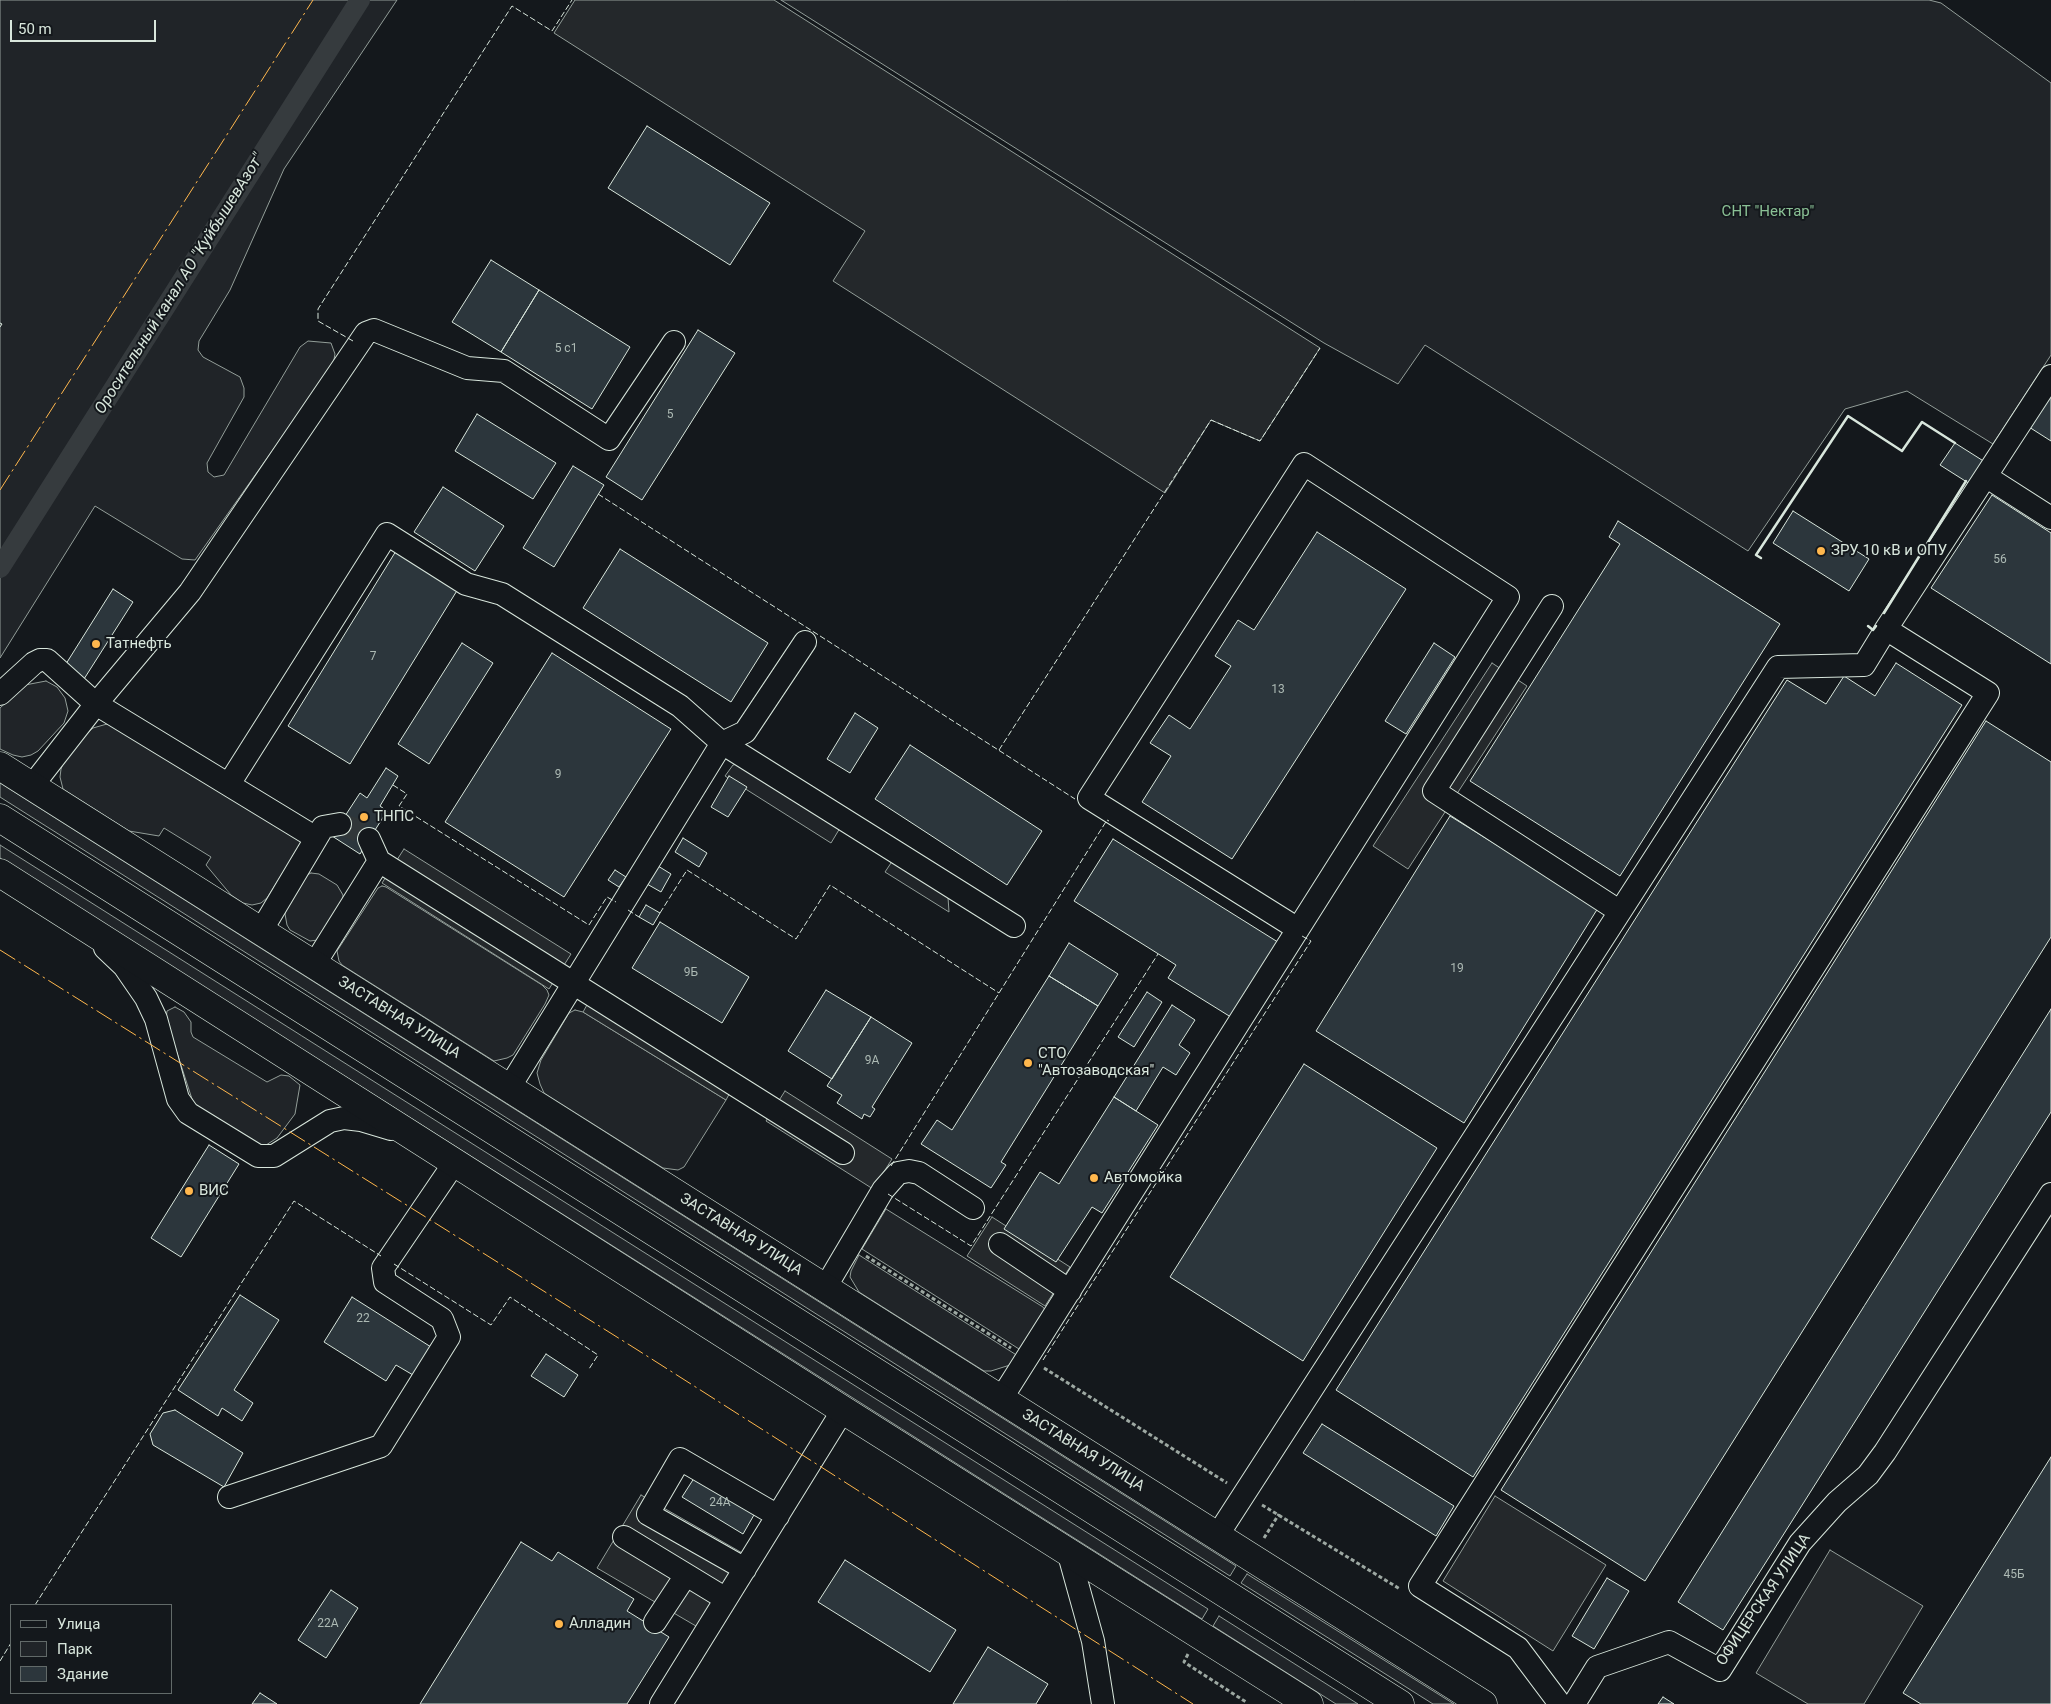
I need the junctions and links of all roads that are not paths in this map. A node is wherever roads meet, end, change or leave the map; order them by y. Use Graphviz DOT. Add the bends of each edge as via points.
graph roads {
  1 [pos="674,342"];
  2 [pos="2051,376"];
  3 [pos="1986,477"];
  4 [pos="2051,518"];
  5 [pos="1552,606"];
  6 [pos="1886,629"];
  7 [pos="805,642"];
  8 [pos="0,694"];
  9 [pos="96,704"];
  10 [pos="722,743"];
  11 [pos="0,766"];
  12 [pos="229,784"];
  13 [pos="32,786"];
  14 [pos="0,818"];
  15 [pos="340,824"];
  16 [pos="316,838"];
  17 [pos="369,839"];
  18 [pos="379,861"];
  19 [pos="0,873"];
  20 [pos="1620,911"];
  21 [pos="82,924"];
  22 [pos="1014,926"];
  23 [pos="1298,929"];
  24 [pos="261,931"];
  25 [pos="314,965"];
  26 [pos="573,984"];
  27 [pos="509,1088"];
  28 [pos="415,1136"];
  29 [pos="843,1153"];
  30 [pos="455,1162"];
  31 [pos="2051,1194"];
  32 [pos="973,1208"];
  33 [pos="1000,1244"];
  34 [pos="826,1288"];
  35 [pos="1070,1291"];
  36 [pos="1001,1399"];
  37 [pos="843,1410"];
  38 [pos="229,1497"];
  39 [pos="778,1516"];
  40 [pos="1217,1536"];
  41 [pos="624,1537"];
  42 [pos="1068,1551"];
  43 [pos="745,1568"];
  44 [pos="686,1575"];
  45 [pos="726,1599"];
  46 [pos="656,1622"];
  47 [pos="661,1704"];
  48 [pos="1103,1704"];
  49 [pos="1309,1704"];
  50 [pos="1400,1704"];
  51 [pos="1483,1704"];
  52 [pos="1560,1704"];
  53 [pos="1574,1704"];
  1 -- 9 [label="street" via="609,439 504,371 467,368 374,330 366,333 190,592"];
  2 -- 3 [label="street"];
  3 -- 4 [label="street"];
  3 -- 6 [label="street"];
  5 -- 20 [label="street" via="1434,791"];
  6 -- 20 [label="street" via="1864,665 1778,667"];
  6 -- 52 [label="street" via="1988,693 1420,1586 1518,1648"];
  7 -- 10 [label="street" via="745,732"];
  8 -- 9 [label="street" via="34,663 48,660"];
  9 -- 12 [label="street"];
  9 -- 13 [label="street"];
  10 -- 12 [label="street" via="680,706 502,594 466,584 387,534"];
  10 -- 22 [label="street"];
  10 -- 26 [label="street"];
  11 -- 13 [label="main road, ЗАСТАВНАЯ УЛИЦА"];
  12 -- 16 [label="street"];
  13 -- 24 [label="main road, ЗАСТАВНАЯ УЛИЦА"];
  14 -- 50 [label="main road"];
  15 -- 16 [label="street" via="323,827"];
  16 -- 24 [label="street"];
  17 -- 18 [label="street"];
  18 -- 25 [label="street"];
  18 -- 26 [label="street"];
  19 -- 21 [label="main road"];
  20 -- 40 [label="street"];
  21 -- 28 [label="main road" via="236,1026"];
  21 -- 28 [label="street" via="124,966 146,998 156,1019 178,1099 188,1113 258,1156 274,1156 330,1121 344,1118"];
  23 -- 23 [label="street" via="1508,597 1304,464 1089,798"];
  23 -- 35 [label="street"];
  24 -- 25 [label="main road, ЗАСТАВНАЯ УЛИЦА"];
  25 -- 27 [label="main road, ЗАСТАВНАЯ УЛИЦА"];
  26 -- 27 [label="street"];
  26 -- 29 [label="street"];
  27 -- 34 [label="main road, ЗАСТАВНАЯ УЛИЦА"];
  28 -- 30 [label="main road"];
  30 -- 37 [label="main road"];
  30 -- 38 [label="street" via="383,1268 385,1282 442,1319 449,1337 381,1446"];
  31 -- 53 [label="street, ОФИЦЕРСКАЯ УЛИЦА" via="1885,1452 1868,1475 1837,1502 1800,1544 1720,1670 1669,1642 1597,1667"];
  32 -- 34 [label="street" via="919,1173 909,1170 898,1173 883,1190"];
  33 -- 35 [label="street"];
  34 -- 36 [label="main road, ЗАСТАВНАЯ УЛИЦА"];
  35 -- 36 [label="street"];
  36 -- 40 [label="main road, ЗАСТАВНАЯ УЛИЦА"];
  37 -- 39 [label="street"];
  37 -- 42 [label="main road"];
  39 -- 43 [label="street"];
  39 -- 43 [label="street" via="680,1459 648,1514"];
  40 -- 51 [label="main road, ЗАСТАВНАЯ УЛИЦА"];
  41 -- 44 [label="street"];
  42 -- 48 [label="street" via="1093,1641"];
  42 -- 49 [label="main road"];
  43 -- 45 [label="street"];
  44 -- 45 [label="street"];
  44 -- 46 [label="street"];
  45 -- 47 [label="street"];
}
